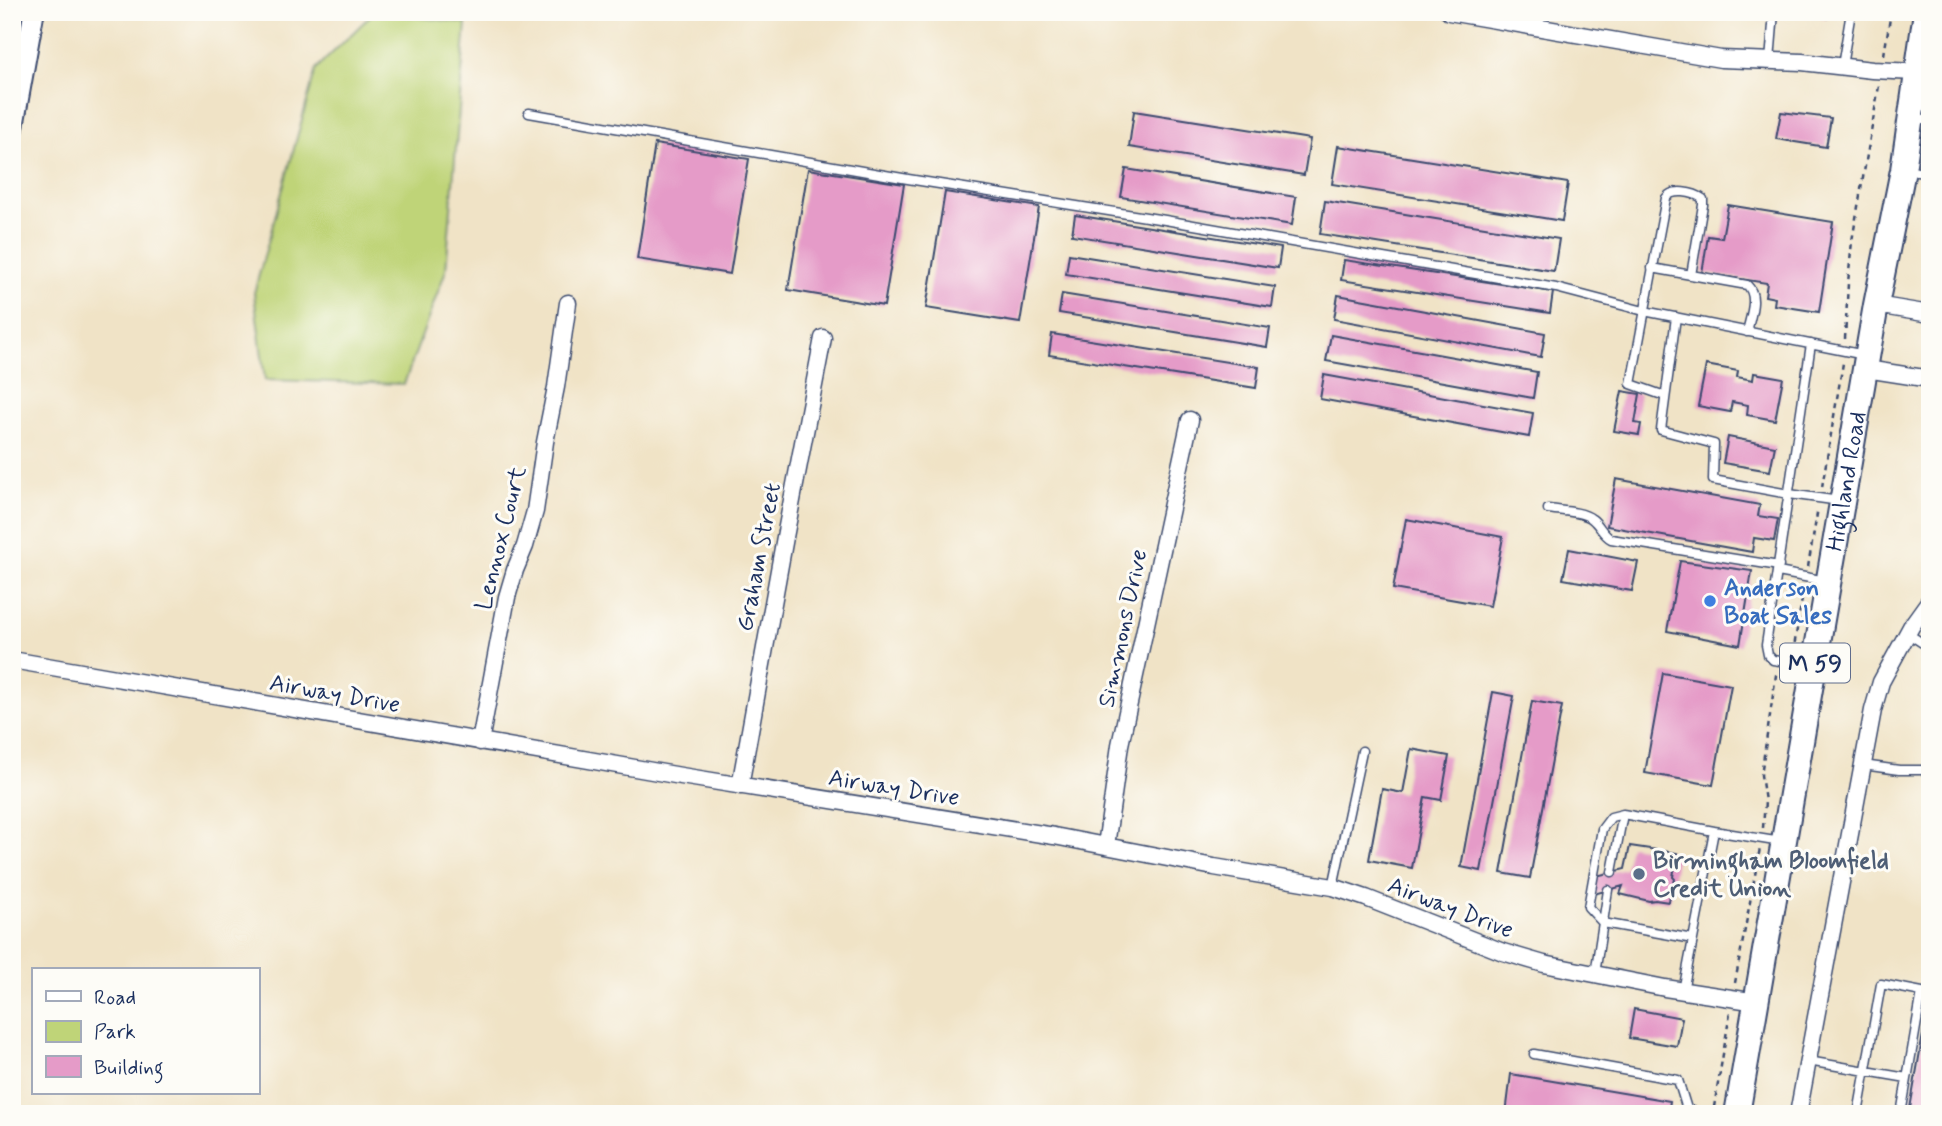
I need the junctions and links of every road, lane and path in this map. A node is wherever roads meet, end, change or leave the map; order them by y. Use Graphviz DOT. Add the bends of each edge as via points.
graph roads {
  1 [pos="34,12"];
  2 [pos="1449,12"];
  3 [pos="1774,12"];
  4 [pos="1851,12"];
  5 [pos="1891,12"];
  6 [pos="1927,19"];
  7 [pos="1883,58"];
  8 [pos="1770,61"];
  9 [pos="1842,66"];
  10 [pos="1916,72"];
  11 [pos="1880,81"];
  12 [pos="529,113"];
  13 [pos="1920,120"];
  14 [pos="12,135"];
  15 [pos="1903,170"];
  16 [pos="1930,174"];
  17 [pos="1860,194"];
  18 [pos="1652,268"];
  19 [pos="1691,275"];
  20 [pos="568,303"];
  21 [pos="1877,305"];
  22 [pos="1644,311"];
  23 [pos="1930,314"];
  24 [pos="1676,317"];
  25 [pos="1747,332"];
  26 [pos="823,338"];
  27 [pos="1811,344"];
  28 [pos="1867,362"];
  29 [pos="1930,379"];
  30 [pos="1665,396"];
  31 [pos="1190,420"];
  32 [pos="1789,494"];
  33 [pos="1843,501"];
  34 [pos="1548,509"];
  35 [pos="1778,569"];
  36 [pos="1829,581"];
  37 [pos="1930,600"];
  38 [pos="1908,633"];
  39 [pos="1930,648"];
  40 [pos="12,660"];
  41 [pos="1815,666"];
  42 [pos="480,742"];
  43 [pos="1362,751"];
  44 [pos="1863,765"];
  45 [pos="1930,770"];
  46 [pos="740,786"];
  47 [pos="1623,814"];
  48 [pos="1714,831"];
  49 [pos="1784,843"];
  50 [pos="1106,846"];
  51 [pos="1612,872"];
  52 [pos="1333,887"];
  53 [pos="1608,890"];
  54 [pos="1603,923"];
  55 [pos="1693,939"];
  56 [pos="1595,974"];
  57 [pos="1683,991"];
  58 [pos="1756,1002"];
  59 [pos="1730,1014"];
  60 [pos="1534,1054"];
  61 [pos="1808,1061"];
  62 [pos="1866,1071"];
  63 [pos="1907,1078"];
  64 [pos="1704,1114"];
  65 [pos="1713,1114"];
  66 [pos="1737,1114"];
  67 [pos="1798,1114"];
  68 [pos="1858,1114"];
  69 [pos="1901,1114"];
  1 -- 14 [label="street"];
  2 -- 8 [label="street" via="1721,59"];
  3 -- 8 [label="lane"];
  4 -- 9 [label="lane"];
  5 -- 7 [label="path"];
  6 -- 10 [label="highway, Highland Road / M 59"];
  8 -- 9 [label="street"];
  9 -- 10 [label="street"];
  10 -- 13 [label="highway, Highland Road / M 59"];
  11 -- 17 [label="path"];
  12 -- 22 [label="lane" via="1556,288"];
  13 -- 15 [label="highway, Highland Road / M 59"];
  15 -- 16 [label="lane"];
  15 -- 21 [label="highway, Highland Road / M 59"];
  18 -- 19 [label="lane"];
  18 -- 19 [label="lane" via="1665,198 1674,192 1698,195 1703,205"];
  18 -- 22 [label="lane"];
  19 -- 25 [label="lane" via="1747,285 1752,290"];
  20 -- 42 [label="street, Lennox Court" via="534,511 507,597"];
  21 -- 23 [label="street"];
  21 -- 28 [label="highway, Highland Road / M 59"];
  22 -- 24 [label="lane"];
  22 -- 30 [label="lane" via="1631,384"];
  24 -- 25 [label="lane"];
  24 -- 30 [label="lane"];
  25 -- 27 [label="lane"];
  26 -- 46 [label="street, Graham Street"];
  27 -- 28 [label="lane"];
  27 -- 32 [label="lane"];
  28 -- 29 [label="street"];
  28 -- 33 [label="highway, Highland Road / M 59"];
  30 -- 32 [label="lane" via="1661,430 1714,444 1713,480"];
  31 -- 50 [label="street, Simmons Drive" via="1120,745"];
  32 -- 33 [label="lane"];
  32 -- 35 [label="lane"];
  33 -- 36 [label="highway, Highland Road / M 59"];
  34 -- 35 [label="lane" via="1587,516 1611,539"];
  35 -- 36 [label="lane"];
  35 -- 41 [label="lane" via="1768,655 1773,660"];
  36 -- 41 [label="highway, Highland Road / M 59"];
  37 -- 38 [label="street"];
  38 -- 39 [label="lane"];
  38 -- 44 [label="street" via="1881,682"];
  40 -- 42 [label="street, Airway Drive"];
  41 -- 49 [label="highway, Highland Road / M 59"];
  42 -- 46 [label="street, Airway Drive"];
  43 -- 52 [label="lane"];
  44 -- 45 [label="lane"];
  44 -- 61 [label="street"];
  46 -- 50 [label="street, Airway Drive"];
  47 -- 48 [label="lane"];
  47 -- 51 [label="lane"];
  47 -- 54 [label="lane" via="1611,817 1602,829 1588,907"];
  48 -- 49 [label="lane"];
  48 -- 55 [label="lane"];
  49 -- 58 [label="highway, Highland Road / M 59"];
  50 -- 52 [label="street, Airway Drive"];
  52 -- 56 [label="street, Airway Drive" via="1503,952"];
  53 -- 54 [label="lane"];
  54 -- 55 [label="lane"];
  54 -- 56 [label="lane"];
  55 -- 57 [label="lane"];
  56 -- 57 [label="street, Airway Drive"];
  57 -- 58 [label="street, Airway Drive"];
  58 -- 66 [label="highway, Highland Road / M 59"];
  59 -- 65 [label="path"];
  60 -- 64 [label="lane" via="1678,1080 1687,1109"];
  61 -- 62 [label="lane"];
  61 -- 67 [label="street"];
  62 -- 63 [label="lane"];
  62 -- 63 [label="lane" via="1881,984 1922,992"];
  62 -- 68 [label="lane"];
  63 -- 69 [label="lane"];
}
